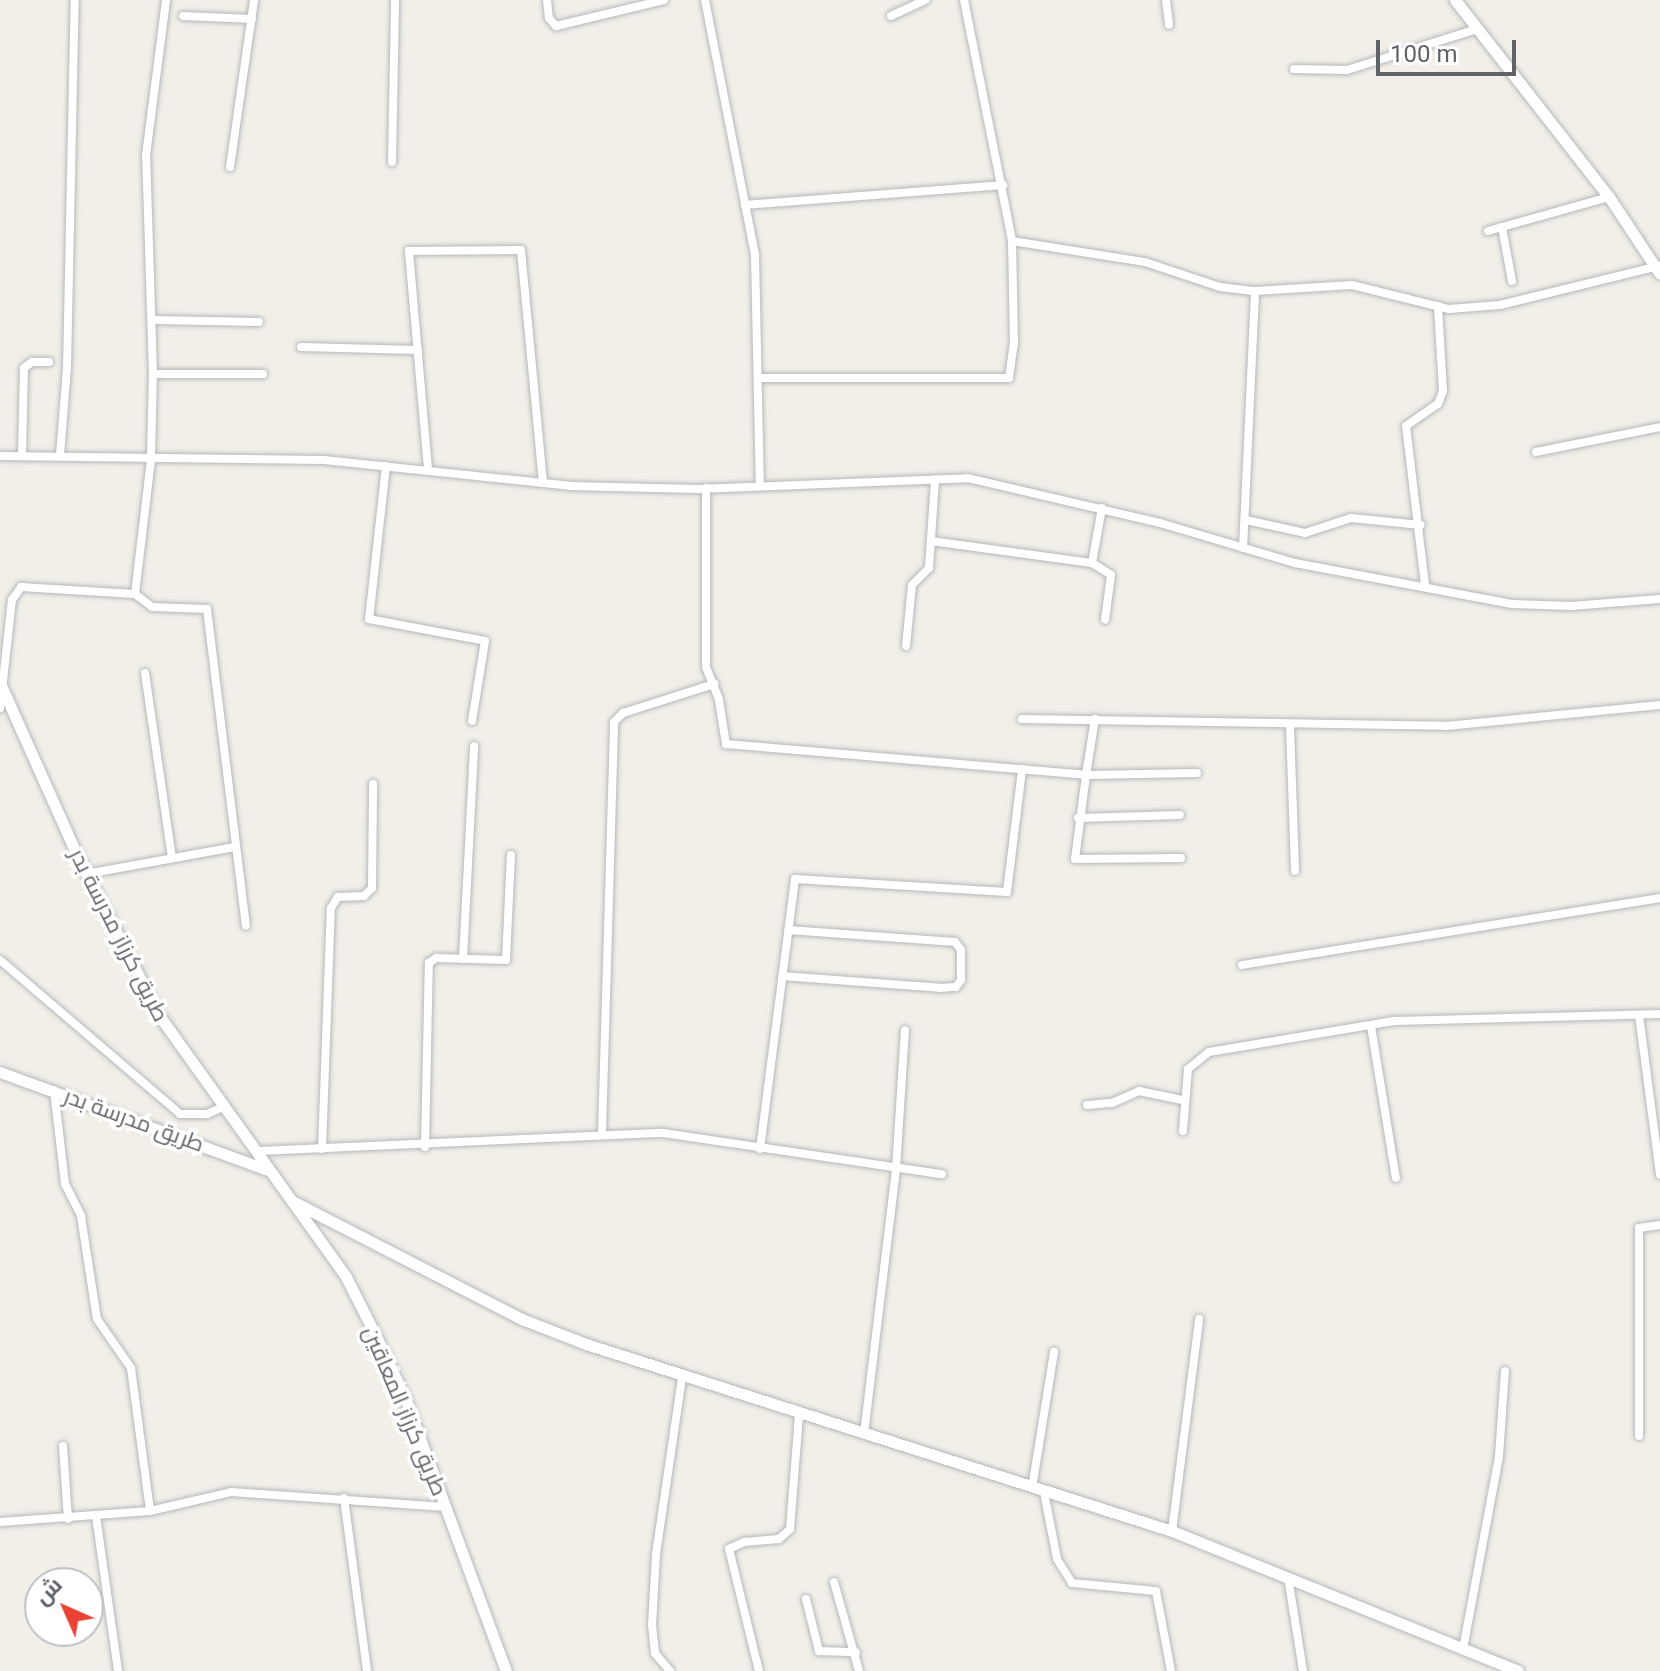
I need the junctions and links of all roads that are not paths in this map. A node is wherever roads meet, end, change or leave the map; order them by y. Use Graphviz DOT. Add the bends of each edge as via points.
graph roads {
  1 [pos="75,0"];
  2 [pos="166,0"];
  3 [pos="254,0"];
  4 [pos="395,0"];
  5 [pos="547,0"];
  6 [pos="664,0"];
  7 [pos="705,0"];
  8 [pos="926,0"];
  9 [pos="964,0"];
  10 [pos="1166,0"];
  11 [pos="1455,0"];
  12 [pos="183,16"];
  13 [pos="891,16"];
  14 [pos="252,19"];
  15 [pos="1169,25"];
  16 [pos="1477,29"];
  17 [pos="1294,69"];
  18 [pos="392,162"];
  19 [pos="230,167"];
  20 [pos="1003,185"];
  21 [pos="1609,197"];
  22 [pos="745,205"];
  23 [pos="1502,227"];
  24 [pos="1488,231"];
  25 [pos="1012,241"];
  26 [pos="1659,269"];
  27 [pos="1512,281"];
  28 [pos="1255,291"];
  29 [pos="1438,306"];
  30 [pos="154,320"];
  31 [pos="259,322"];
  32 [pos="301,347"];
  33 [pos="418,350"];
  34 [pos="49,362"];
  35 [pos="153,374"];
  36 [pos="263,374"];
  37 [pos="758,378"];
  38 [pos="1660,427"];
  39 [pos="1536,452"];
  40 [pos="60,455"];
  41 [pos="0,456"];
  42 [pos="22,456"];
  43 [pos="151,459"];
  44 [pos="386,466"];
  45 [pos="428,469"];
  46 [pos="935,479"];
  47 [pos="543,483"];
  48 [pos="760,486"];
  49 [pos="706,488"];
  50 [pos="1102,508"];
  51 [pos="1246,520"];
  52 [pos="1421,525"];
  53 [pos="931,541"];
  54 [pos="1243,548"];
  55 [pos="1092,563"];
  56 [pos="1425,585"];
  57 [pos="135,594"];
  58 [pos="1660,599"];
  59 [pos="1105,620"];
  60 [pos="906,646"];
  61 [pos="145,673"];
  62 [pos="714,684"];
  63 [pos="1,685"];
  64 [pos="1660,705"];
  65 [pos="0,708"];
  66 [pos="1022,719"];
  67 [pos="1095,719"];
  68 [pos="472,721"];
  69 [pos="1290,726"];
  70 [pos="474,746"];
  71 [pos="1022,769"];
  72 [pos="1197,773"];
  73 [pos="1086,775"];
  74 [pos="373,784"];
  75 [pos="1180,815"];
  76 [pos="1078,818"];
  77 [pos="234,847"];
  78 [pos="511,855"];
  79 [pos="172,858"];
  80 [pos="1181,858"];
  81 [pos="1295,871"];
  82 [pos="86,874"];
  83 [pos="1660,898"];
  84 [pos="246,926"];
  85 [pos="788,930"];
  86 [pos="463,959"];
  87 [pos="0,960"];
  88 [pos="1242,965"];
  89 [pos="782,976"];
  90 [pos="1660,1014"];
  91 [pos="1639,1015"];
  92 [pos="1371,1026"];
  93 [pos="905,1030"];
  94 [pos="0,1072"];
  95 [pos="54,1090"];
  96 [pos="1182,1100"];
  97 [pos="1087,1105"];
  98 [pos="223,1107"];
  99 [pos="1183,1131"];
  100 [pos="602,1132"];
  101 [pos="425,1147"];
  102 [pos="322,1149"];
  103 [pos="760,1149"];
  104 [pos="259,1151"];
  105 [pos="896,1169"];
  106 [pos="268,1170"];
  107 [pos="942,1174"];
  108 [pos="1660,1175"];
  109 [pos="1396,1178"];
  110 [pos="292,1201"];
  111 [pos="1660,1225"];
  112 [pos="1199,1319"];
  113 [pos="1054,1352"];
  114 [pos="1505,1371"];
  115 [pos="682,1377"];
  116 [pos="799,1414"];
  117 [pos="864,1434"];
  118 [pos="1639,1436"];
  119 [pos="63,1446"];
  120 [pos="1032,1488"];
  121 [pos="1044,1492"];
  122 [pos="344,1498"];
  123 [pos="445,1507"];
  124 [pos="150,1511"];
  125 [pos="96,1516"];
  126 [pos="68,1519"];
  127 [pos="0,1522"];
  128 [pos="1172,1531"];
  129 [pos="1287,1574"];
  130 [pos="834,1582"];
  131 [pos="806,1599"];
  132 [pos="1463,1649"];
  133 [pos="856,1652"];
  134 [pos="118,1671"];
  135 [pos="367,1671"];
  136 [pos="506,1671"];
  137 [pos="670,1671"];
  138 [pos="759,1671"];
  139 [pos="859,1671"];
  140 [pos="1171,1671"];
  141 [pos="1303,1671"];
  142 [pos="1518,1671"];
  1 -- 40 [label="street" via="67,368"];
  2 -- 30 [label="street" via="146,155"];
  3 -- 14 [label="street"];
  4 -- 18 [label="street"];
  5 -- 6 [label="street" via="556,26"];
  7 -- 22 [label="street"];
  8 -- 13 [label="street"];
  9 -- 20 [label="street"];
  10 -- 15 [label="street"];
  11 -- 16 [label="street"];
  12 -- 14 [label="street"];
  14 -- 19 [label="street"];
  16 -- 17 [label="street" via="1347,70"];
  16 -- 21 [label="street"];
  20 -- 22 [label="street"];
  20 -- 25 [label="street"];
  21 -- 23 [label="street"];
  21 -- 26 [label="street"];
  22 -- 37 [label="street" via="758,292"];
  23 -- 24 [label="street"];
  23 -- 27 [label="street"];
  25 -- 28 [label="street" via="1145,262 1207,284"];
  25 -- 37 [label="street" via="1014,357 1013,370 1002,382"];
  26 -- 29 [label="street" via="1500,305"];
  28 -- 29 [label="street" via="1352,285"];
  28 -- 51 [label="street"];
  29 -- 52 [label="street" via="1443,391 1438,404 1406,426"];
  30 -- 31 [label="street"];
  30 -- 35 [label="street"];
  32 -- 33 [label="street"];
  33 -- 45 [label="street"];
  33 -- 47 [label="street" via="409,251 523,251"];
  34 -- 42 [label="street" via="24,368"];
  35 -- 36 [label="street"];
  35 -- 43 [label="street"];
  37 -- 48 [label="street"];
  38 -- 39 [label="street"];
  40 -- 42 [label="street"];
  40 -- 43 [label="street"];
  41 -- 42 [label="street"];
  43 -- 44 [label="street" via="324,460"];
  43 -- 57 [label="street"];
  44 -- 45 [label="street"];
  44 -- 68 [label="street" via="369,619 485,641"];
  45 -- 47 [label="street"];
  46 -- 48 [label="street"];
  46 -- 50 [label="street" via="968,478"];
  46 -- 53 [label="street"];
  47 -- 49 [label="street"];
  48 -- 49 [label="street"];
  49 -- 62 [label="street" via="706,667"];
  50 -- 54 [label="street"];
  50 -- 55 [label="street"];
  51 -- 52 [label="street" via="1305,533 1351,518"];
  51 -- 54 [label="street"];
  52 -- 56 [label="street"];
  53 -- 55 [label="street"];
  53 -- 60 [label="street" via="929,568 911,589"];
  54 -- 56 [label="street" via="1295,563"];
  55 -- 59 [label="street" via="1111,575"];
  56 -- 58 [label="street" via="1536,606"];
  57 -- 63 [label="street" via="21,587 14,591"];
  57 -- 77 [label="street" via="152,607 207,609"];
  61 -- 79 [label="street"];
  62 -- 71 [label="street" via="723,736 732,747"];
  62 -- 100 [label="street" via="623,713 614,722"];
  63 -- 65 [label="street"];
  63 -- 82 [label="street, طريق كرزاز مدرسة بدر"];
  64 -- 69 [label="street" via="1446,726"];
  66 -- 67 [label="street"];
  67 -- 69 [label="street"];
  67 -- 73 [label="street"];
  69 -- 81 [label="street"];
  70 -- 86 [label="street"];
  71 -- 73 [label="street"];
  71 -- 85 [label="street" via="1007,892 799,877 793,882"];
  72 -- 73 [label="street"];
  73 -- 76 [label="street"];
  74 -- 102 [label="street" via="372,888 364,896 338,897 331,908"];
  75 -- 76 [label="street"];
  76 -- 80 [label="street" via="1078,861"];
  77 -- 79 [label="street"];
  77 -- 84 [label="street"];
  78 -- 86 [label="street" via="506,960"];
  79 -- 82 [label="street"];
  82 -- 98 [label="street, طريق كرزاز مدرسة بدر" via="158,1014"];
  83 -- 88 [label="street"];
  85 -- 89 [label="street"];
  85 -- 89 [label="street" via="955,942 961,950 961,980 956,987 940,988"];
  86 -- 101 [label="street" via="436,958 429,963"];
  87 -- 98 [label="street" via="180,1114 207,1114"];
  89 -- 103 [label="street"];
  90 -- 91 [label="street"];
  91 -- 92 [label="street" via="1395,1021"];
  91 -- 108 [label="street"];
  92 -- 96 [label="street" via="1209,1052 1188,1069"];
  92 -- 109 [label="street"];
  93 -- 105 [label="street"];
  94 -- 95 [label="street, طريق مدرسة بدر"];
  95 -- 106 [label="street, طريق مدرسة بدر"];
  95 -- 124 [label="street" via="65,1184 81,1216 97,1319 131,1368"];
  96 -- 97 [label="street" via="1139,1091 1112,1103"];
  96 -- 99 [label="street"];
  98 -- 104 [label="street, طريق كرزاز مدرسة بدر"];
  100 -- 101 [label="street"];
  100 -- 103 [label="street" via="663,1133"];
  101 -- 102 [label="street"];
  102 -- 104 [label="street"];
  103 -- 105 [label="street"];
  104 -- 106 [label="street, طريق كرزاز مدرسة بدر"];
  105 -- 107 [label="street"];
  105 -- 117 [label="street"];
  106 -- 110 [label="street, طريق كرزاز المعاقين"];
  110 -- 115 [label="street" via="522,1319"];
  110 -- 123 [label="street, طريق كرزاز المعاقين" via="346,1277 377,1338"];
  111 -- 118 [label="street" via="1639,1228"];
  112 -- 128 [label="street"];
  113 -- 120 [label="street"];
  114 -- 132 [label="street" via="1499,1456"];
  115 -- 116 [label="street"];
  115 -- 137 [label="street" via="656,1554 652,1626 655,1653"];
  116 -- 117 [label="street"];
  116 -- 138 [label="street" via="790,1529 779,1539 729,1549"];
  117 -- 120 [label="street"];
  119 -- 126 [label="street"];
  120 -- 121 [label="street"];
  121 -- 128 [label="street"];
  121 -- 140 [label="street" via="1057,1559 1072,1583 1156,1591"];
  122 -- 123 [label="street"];
  122 -- 124 [label="street" via="231,1492"];
  122 -- 135 [label="street"];
  123 -- 136 [label="street, طريق كرزاز المعاقين"];
  124 -- 125 [label="street"];
  125 -- 126 [label="street"];
  125 -- 134 [label="street"];
  126 -- 127 [label="street"];
  128 -- 129 [label="street"];
  129 -- 132 [label="street"];
  129 -- 141 [label="street"];
  130 -- 133 [label="street"];
  131 -- 133 [label="street" via="819,1651"];
  132 -- 142 [label="street"];
  133 -- 139 [label="street"];
}
